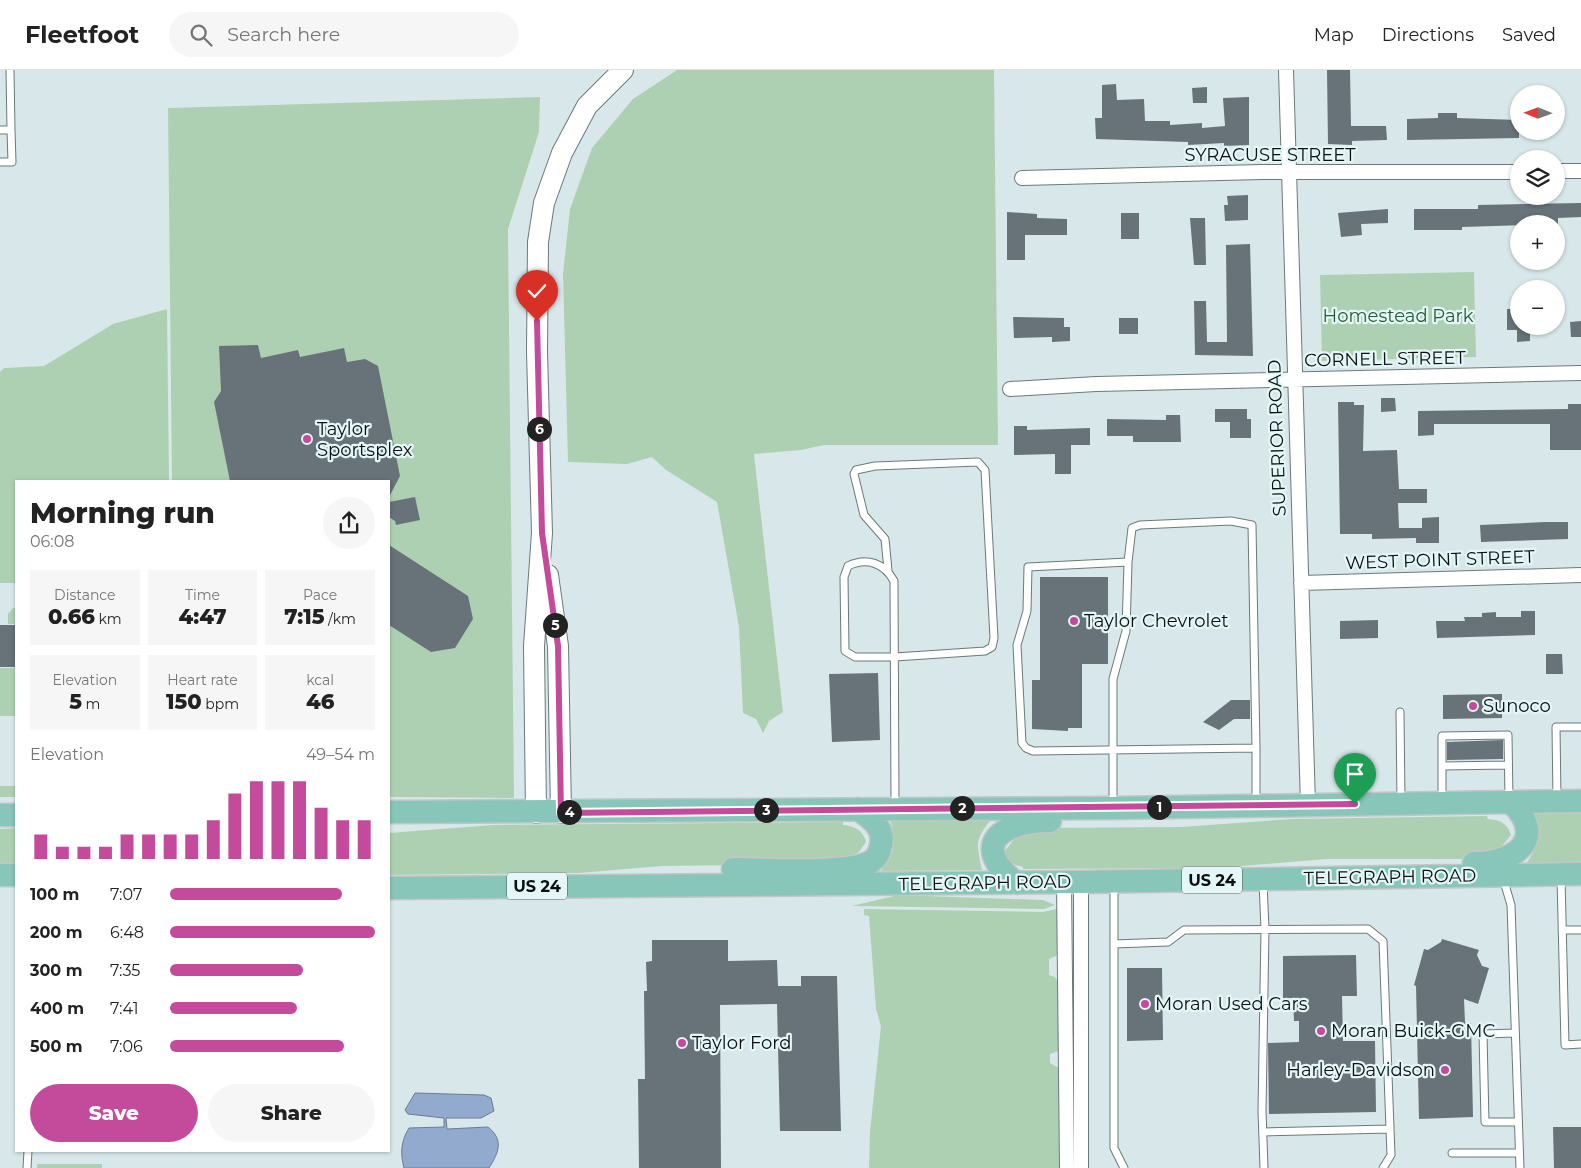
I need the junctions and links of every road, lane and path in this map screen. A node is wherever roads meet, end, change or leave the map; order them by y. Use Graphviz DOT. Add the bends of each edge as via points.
graph roads {
  1 [pos="10,70"];
  2 [pos="623,70"];
  3 [pos="1286,70"];
  4 [pos="0,130"];
  5 [pos="11,130"];
  6 [pos="0,162"];
  7 [pos="1565,171"];
  8 [pos="1581,171"];
  9 [pos="1510,172"];
  10 [pos="1288,173"];
  11 [pos="1022,178"];
  12 [pos="1581,373"];
  13 [pos="1294,380"];
  14 [pos="1010,389"];
  15 [pos="542,533"];
  16 [pos="1128,562"];
  17 [pos="888,570"];
  18 [pos="1581,575"];
  19 [pos="1300,583"];
  20 [pos="895,657"];
  21 [pos="1400,712"];
  22 [pos="1581,727"];
  23 [pos="1256,748"];
  24 [pos="1112,749"];
  25 [pos="1506,763"];
  26 [pos="1442,766"];
  27 [pos="1581,800"];
  28 [pos="1557,801"];
  29 [pos="1510,803"];
  30 [pos="1401,804"];
  31 [pos="1442,804"];
  32 [pos="1256,805"];
  33 [pos="1308,805"];
  34 [pos="858,808"];
  35 [pos="895,808"];
  36 [pos="1113,808"];
  37 [pos="390,812"];
  38 [pos="461,812"];
  39 [pos="536,813"];
  40 [pos="561,813"];
  41 [pos="0,815"];
  42 [pos="15,815"];
  43 [pos="390,827"];
  44 [pos="15,874"];
  45 [pos="1571,874"];
  46 [pos="0,875"];
  47 [pos="1502,875"];
  48 [pos="1262,880"];
  49 [pos="1113,882"];
  50 [pos="1016,883"];
  51 [pos="1072,883"];
  52 [pos="612,886"];
  53 [pos="0,888"];
  54 [pos="15,888"];
  55 [pos="390,888"];
  56 [pos="1265,930"];
  57 [pos="1562,930"];
  58 [pos="1581,930"];
  59 [pos="1114,944"];
  60 [pos="1515,1033"];
  61 [pos="1581,1044"];
  62 [pos="1066,1056"];
  63 [pos="1081,1057"];
  64 [pos="1518,1122"];
  65 [pos="1390,1129"];
  66 [pos="1263,1132"];
  67 [pos="28,1152"];
  68 [pos="1452,1153"];
  69 [pos="1519,1153"];
  70 [pos="27,1168"];
  71 [pos="1067,1168"];
  72 [pos="1081,1168"];
  73 [pos="1124,1168"];
  74 [pos="1264,1168"];
  75 [pos="1382,1168"];
  76 [pos="1520,1168"];
  1 -- 5 [label="lane"];
  2 -- 15 [label="main road" via="587,106 562,154 544,203 538,242 537,321"];
  3 -- 10 [label="street, SUPERIOR ROAD"];
  4 -- 5 [label="lane"];
  5 -- 6 [label="lane" via="12,162"];
  7 -- 8 [label="street"];
  9 -- 10 [label="street, SYRACUSE STREET"];
  10 -- 11 [label="street, SYRACUSE STREET"];
  10 -- 13 [label="street, SUPERIOR ROAD"];
  12 -- 13 [label="street, CORNELL STREET"];
  13 -- 14 [label="street, CORNELL STREET"];
  13 -- 19 [label="street, SUPERIOR ROAD"];
  15 -- 39 [label="main road" via="534,646"];
  15 -- 40 [label="main road" via="558,646"];
  16 -- 23 [label="lane" via="1130,532 1140,525 1231,521 1252,525"];
  16 -- 24 [label="lane" via="1126,631 1113,679"];
  16 -- 24 [label="lane" via="1028,566 1027,611 1017,644 1020,737 1026,748 1033,751"];
  17 -- 20 [label="lane" via="894,581"];
  17 -- 20 [label="lane" via="867,562 848,566 844,577 845,651 855,657"];
  17 -- 20 [label="lane" via="884,539 864,514 855,483 856,470 875,466 978,462 983,466 992,646 985,651"];
  18 -- 19 [label="street, WEST POINT STREET"];
  19 -- 33 [label="street, SUPERIOR ROAD"];
  20 -- 35 [label="lane"];
  21 -- 30 [label="lane"];
  22 -- 28 [label="lane" via="1556,727"];
  23 -- 24 [label="lane"];
  23 -- 32 [label="lane"];
  24 -- 36 [label="lane"];
  25 -- 26 [label="lane"];
  25 -- 26 [label="lane" via="1508,735 1471,739 1446,739 1442,736"];
  25 -- 29 [label="lane"];
  26 -- 31 [label="lane"];
  27 -- 28 [label="main road"];
  28 -- 29 [label="main road"];
  29 -- 31 [label="main road"];
  29 -- 48 [label="main road" via="1520,811 1526,832 1519,851 1504,860 1324,866"];
  30 -- 31 [label="main road"];
  30 -- 33 [label="main road"];
  32 -- 33 [label="main road"];
  32 -- 36 [label="main road"];
  32 -- 50 [label="main road" via="1224,817 1188,820 1032,821 1015,824 998,835 994,856 998,866"];
  34 -- 35 [label="main road"];
  34 -- 40 [label="main road"];
  34 -- 52 [label="main road" via="875,822 882,840 877,857 860,866 680,869"];
  35 -- 36 [label="main road"];
  37 -- 38 [label="main road"];
  38 -- 39 [label="main road"];
  38 -- 43 [label="main road" via="426,824"];
  39 -- 40 [label="main road"];
  41 -- 42 [label="main road"];
  44 -- 46 [label="main road"];
  45 -- 47 [label="main road, TELEGRAPH ROAD / US 24"];
  45 -- 57 [label="lane"];
  47 -- 48 [label="main road, TELEGRAPH ROAD / US 24"];
  47 -- 60 [label="lane" via="1511,905"];
  48 -- 49 [label="main road, TELEGRAPH ROAD / US 24"];
  48 -- 56 [label="lane"];
  49 -- 51 [label="main road, TELEGRAPH ROAD / US 24"];
  49 -- 59 [label="lane"];
  50 -- 51 [label="main road, TELEGRAPH ROAD / US 24"];
  50 -- 52 [label="main road, TELEGRAPH ROAD / US 24"];
  51 -- 62 [label="street"];
  51 -- 63 [label="street"];
  52 -- 55 [label="main road, TELEGRAPH ROAD / US 24"];
  53 -- 54 [label="main road"];
  56 -- 59 [label="lane" via="1184,930 1168,942"];
  56 -- 65 [label="lane" via="1368,929 1383,941"];
  56 -- 66 [label="lane"];
  57 -- 58 [label="lane"];
  57 -- 61 [label="lane" via="1565,1044"];
  59 -- 73 [label="lane" via="1114,1148"];
  60 -- 64 [label="lane"];
  60 -- 64 [label="lane" via="1483,1034 1485,1122"];
  62 -- 63 [label="street"];
  62 -- 71 [label="street"];
  63 -- 72 [label="street"];
  64 -- 69 [label="lane"];
  65 -- 66 [label="lane"];
  65 -- 75 [label="lane" via="1391,1155"];
  66 -- 74 [label="lane"];
  67 -- 70 [label="lane"];
  68 -- 69 [label="lane"];
  69 -- 76 [label="lane"];
}
